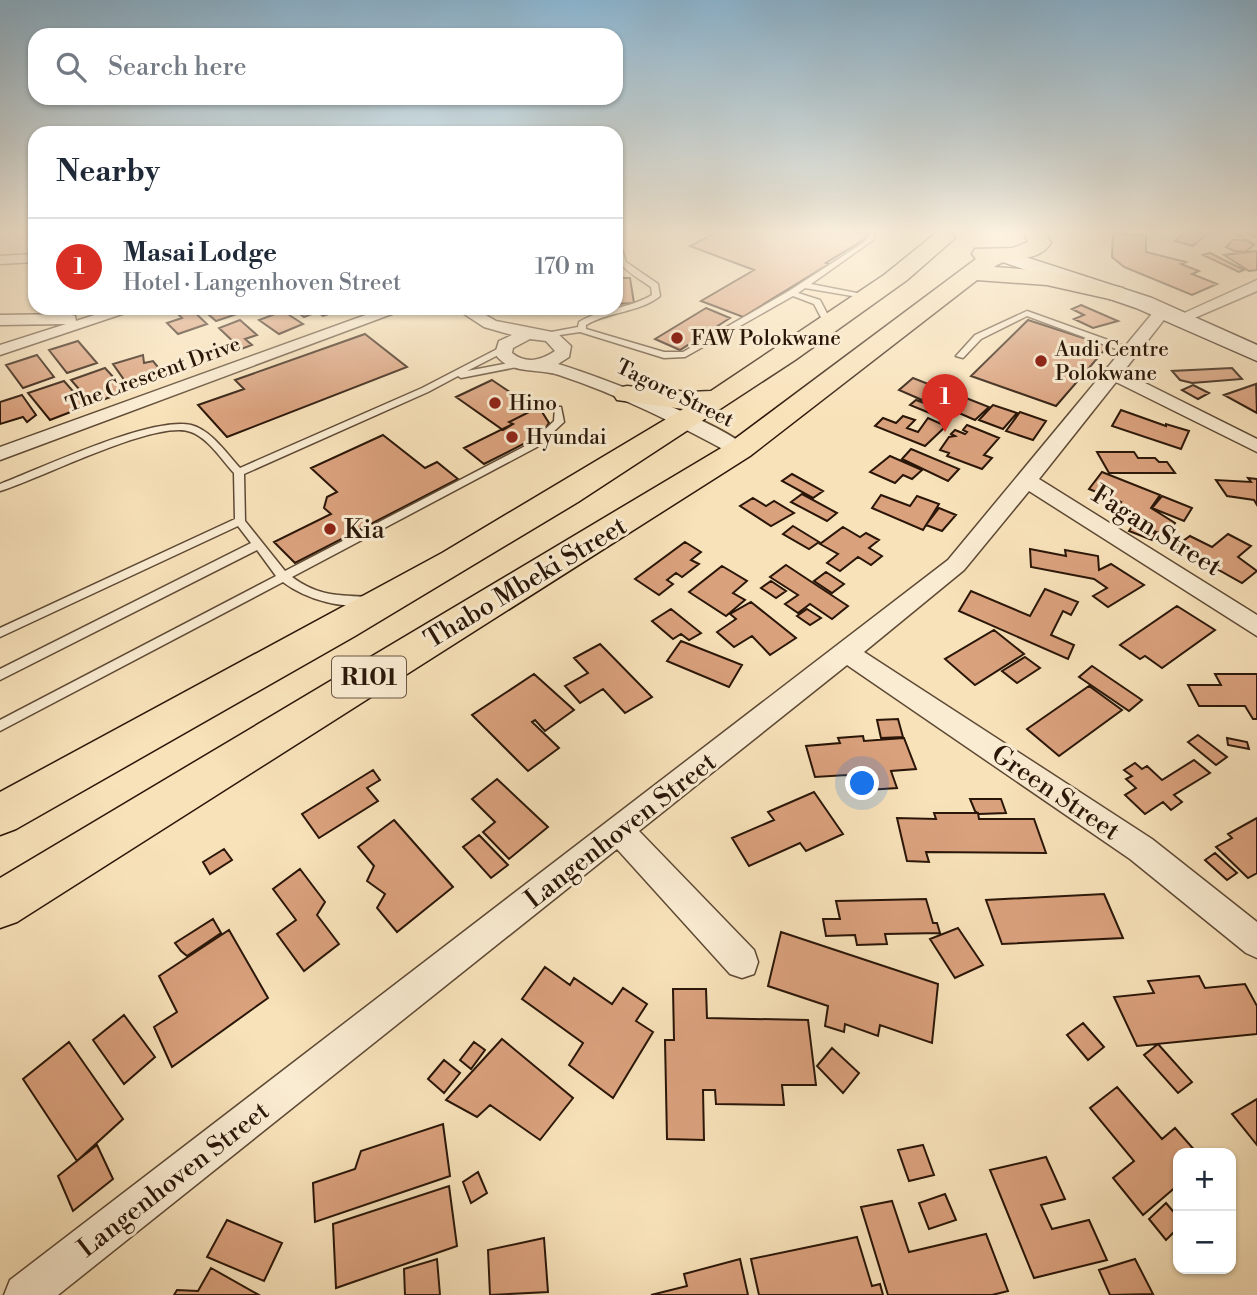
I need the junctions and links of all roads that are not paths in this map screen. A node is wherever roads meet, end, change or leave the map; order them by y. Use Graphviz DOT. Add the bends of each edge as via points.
graph roads {
  1 [pos="656,293"];
  2 [pos="792,293"];
  3 [pos="793,293"];
  4 [pos="848,293"];
  5 [pos="872,293"];
  6 [pos="946,293"];
  7 [pos="1118,293"];
  8 [pos="1127,293"];
  9 [pos="1226,293"];
  10 [pos="867,297"];
  11 [pos="623,307"];
  12 [pos="1162,311"];
  13 [pos="109,315"];
  14 [pos="381,315"];
  15 [pos="475,315"];
  16 [pos="595,315"];
  17 [pos="96,319"];
  18 [pos="0,320"];
  19 [pos="828,323"];
  20 [pos="490,324"];
  21 [pos="583,331"];
  22 [pos="527,334"];
  23 [pos="546,335"];
  24 [pos="504,347"];
  25 [pos="562,348"];
  26 [pos="0,349"];
  27 [pos="1257,354"];
  28 [pos="960,356"];
  29 [pos="1121,362"];
  30 [pos="519,364"];
  31 [pos="540,364"];
  32 [pos="451,377"];
  33 [pos="590,378"];
  34 [pos="627,394"];
  35 [pos="717,399"];
  36 [pos="558,409"];
  37 [pos="686,421"];
  38 [pos="1257,446"];
  39 [pos="739,450"];
  40 [pos="0,454"];
  41 [pos="239,472"];
  42 [pos="1027,481"];
  43 [pos="0,488"];
  44 [pos="240,520"];
  45 [pos="259,544"];
  46 [pos="282,575"];
  47 [pos="387,601"];
  48 [pos="1257,626"];
  49 [pos="0,633"];
  50 [pos="847,653"];
  51 [pos="0,675"];
  52 [pos="0,726"];
  53 [pos="0,815"];
  54 [pos="619,831"];
  55 [pos="0,905"];
  56 [pos="1257,942"];
  57 [pos="742,962"];
  58 [pos="25,1295"];
  1 -- 11 [label="lane" via="647,302"];
  2 -- 21 [label="lane" via="695,350 677,355"];
  3 -- 19 [label="lane" via="817,302"];
  4 -- 10 [label="lane"];
  5 -- 10 [label="main road, Thabo Mbeki Street / R101"];
  6 -- 39 [label="main road, Thabo Mbeki Street / R101"];
  7 -- 12 [label="street"];
  8 -- 12 [label="street"];
  9 -- 12 [label="street"];
  10 -- 19 [label="main road, Thabo Mbeki Street / R101"];
  12 -- 27 [label="street"];
  12 -- 29 [label="street, Langenhoven Street"];
  13 -- 17 [label="street"];
  14 -- 40 [label="street, The Crescent Drive"];
  15 -- 20 [label="street, Tagore Street"];
  16 -- 21 [label="lane" via="582,324"];
  17 -- 18 [label="street"];
  17 -- 26 [label="street"];
  19 -- 35 [label="main road, Thabo Mbeki Street / R101"];
  20 -- 22 [label="street, Tagore Street"];
  20 -- 24 [label="street, Tagore Street"];
  21 -- 23 [label="lane"];
  21 -- 25 [label="lane"];
  22 -- 23 [label="street, Tagore Street"];
  22 -- 24 [label="street, Tagore Street"];
  23 -- 25 [label="street, Tagore Street"];
  24 -- 30 [label="street, Tagore Street" via="506,358"];
  24 -- 32 [label="lane"];
  25 -- 31 [label="street, Tagore Street" via="554,360"];
  25 -- 33 [label="street, Tagore Street"];
  28 -- 29 [label="lane" via="978,337 1027,313"];
  29 -- 38 [label="street"];
  29 -- 42 [label="street, Langenhoven Street"];
  30 -- 31 [label="street, Tagore Street"];
  30 -- 32 [label="lane"];
  31 -- 33 [label="street, Tagore Street"];
  32 -- 41 [label="lane"];
  33 -- 34 [label="street, Tagore Street"];
  34 -- 35 [label="main road" via="689,401"];
  34 -- 37 [label="street, Tagore Street"];
  35 -- 37 [label="main road, Thabo Mbeki Street / R101"];
  36 -- 46 [label="lane" via="559,422 534,445"];
  37 -- 39 [label="street, Tagore Street"];
  37 -- 47 [label="main road, Thabo Mbeki Street / R101"];
  39 -- 55 [label="main road, Thabo Mbeki Street / R101"];
  41 -- 43 [label="lane" via="194,429 181,426 153,430"];
  41 -- 44 [label="lane"];
  42 -- 48 [label="street, Fagan Street"];
  42 -- 50 [label="street, Langenhoven Street" via="956,565"];
  44 -- 45 [label="lane"];
  44 -- 49 [label="lane"];
  45 -- 46 [label="lane"];
  45 -- 51 [label="lane"];
  46 -- 47 [label="lane" via="303,591 330,599"];
  46 -- 52 [label="lane"];
  47 -- 53 [label="main road, Thabo Mbeki Street / R101"];
  50 -- 54 [label="street, Langenhoven Street"];
  50 -- 56 [label="street, Green Street" via="1141,849"];
  54 -- 57 [label="street"];
  54 -- 58 [label="street, Langenhoven Street"];
}
